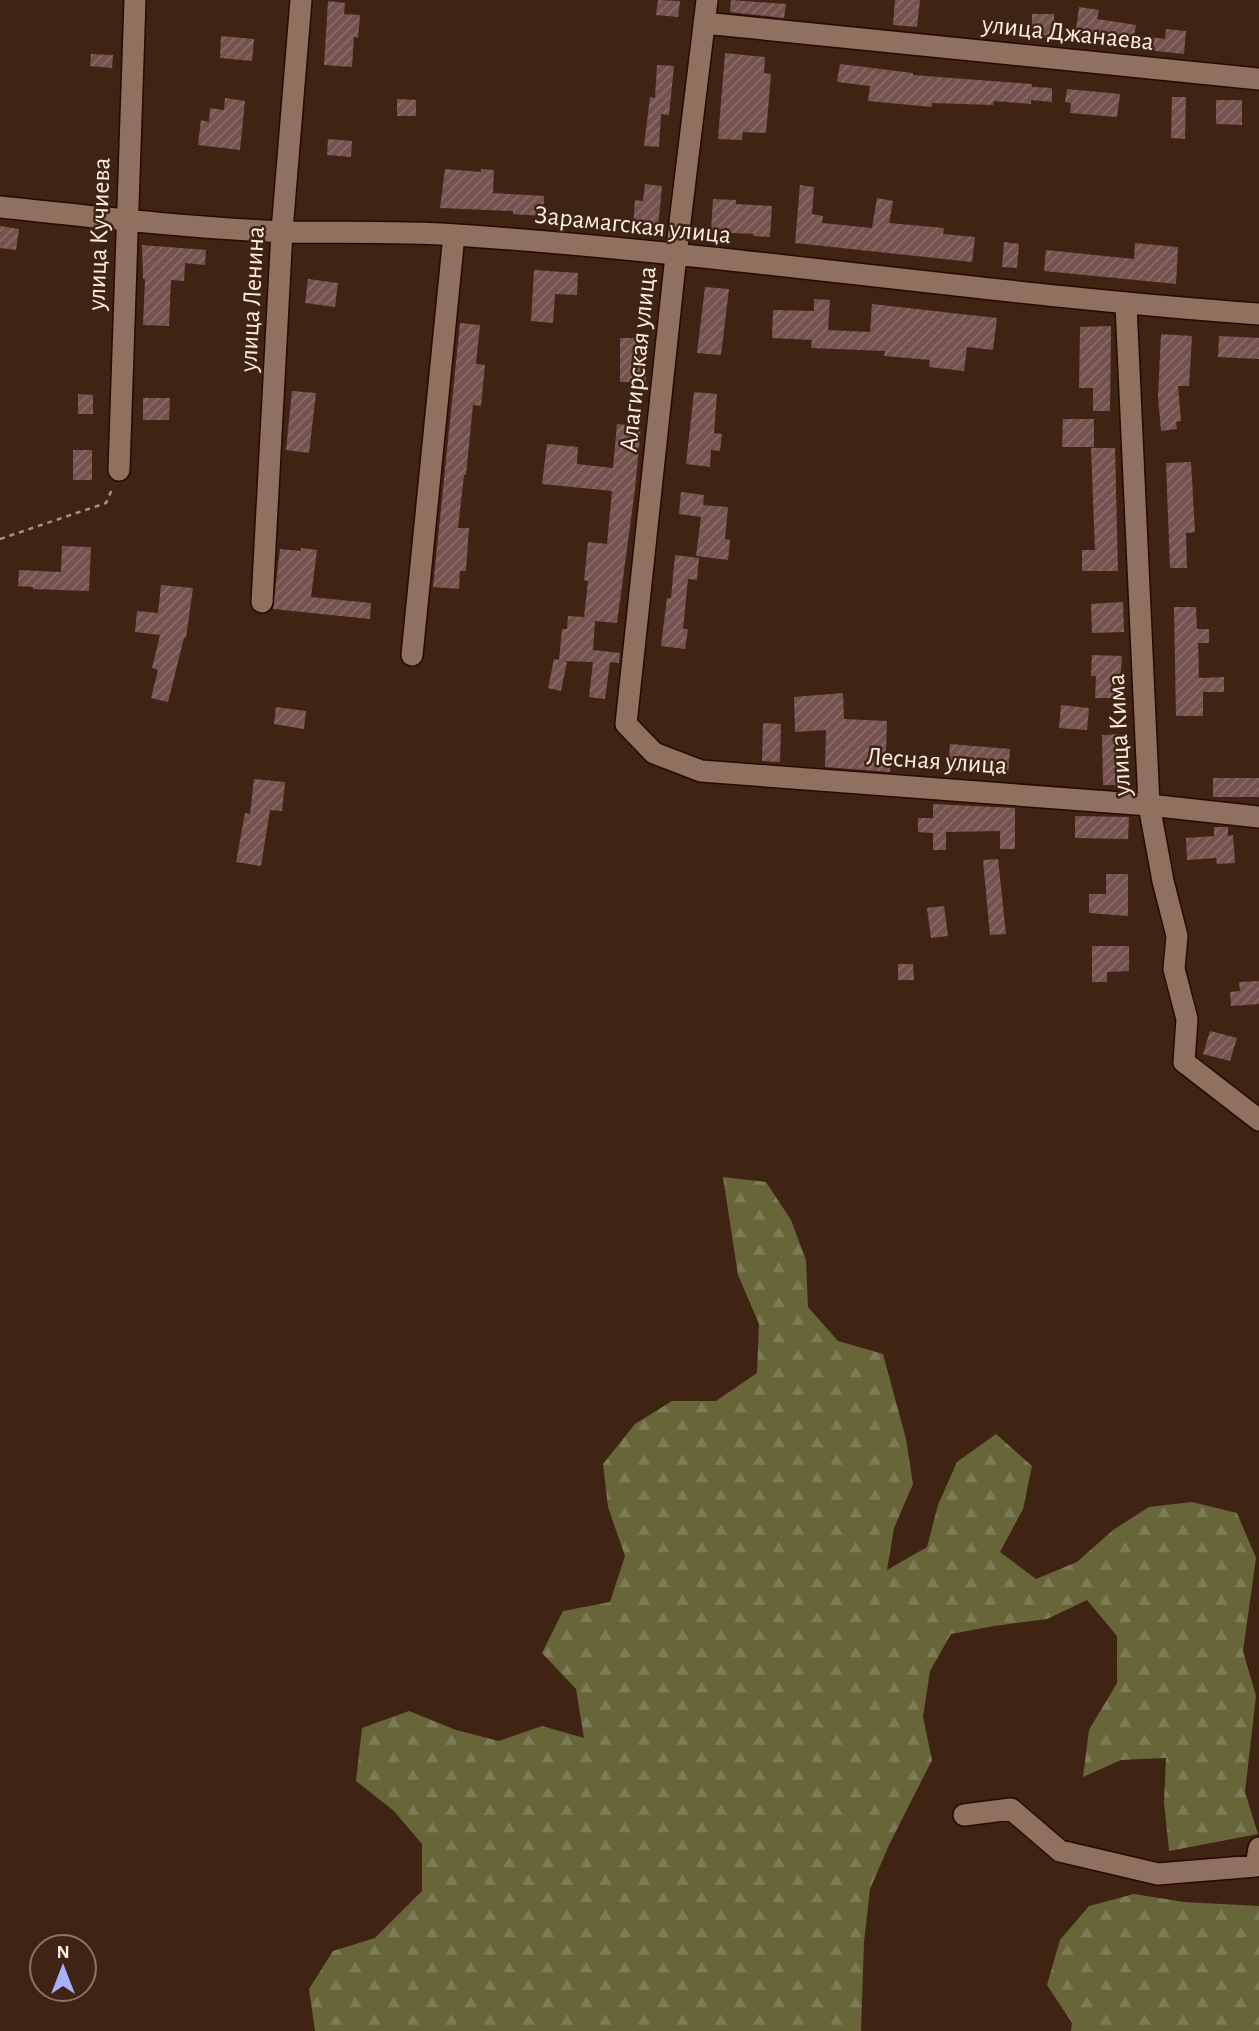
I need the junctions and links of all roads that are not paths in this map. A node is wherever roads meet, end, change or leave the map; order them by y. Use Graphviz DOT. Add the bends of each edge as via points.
graph roads {
  1 [pos="135,0"];
  2 [pos="301,0"];
  3 [pos="707,0"];
  4 [pos="704,23"];
  5 [pos="1259,79"];
  6 [pos="0,207"];
  7 [pos="126,220"];
  8 [pos="282,232"];
  9 [pos="454,235"];
  10 [pos="676,255"];
  11 [pos="1126,305"];
  12 [pos="1259,314"];
  13 [pos="119,470"];
  14 [pos="262,602"];
  15 [pos="412,655"];
  16 [pos="626,724"];
  17 [pos="1149,805"];
  18 [pos="1259,817"];
  19 [pos="1259,1120"];
  20 [pos="964,1815"];
  21 [pos="1259,1848"];
  1 -- 7 [label="street, улица Кучиева"];
  2 -- 8 [label="street, улица Ленина"];
  3 -- 4 [label="street, Алагирская улица"];
  4 -- 5 [label="street, улица Джанаева"];
  4 -- 10 [label="street, Алагирская улица"];
  6 -- 7 [label="street, Зарамагская улица"];
  7 -- 8 [label="street, Зарамагская улица"];
  7 -- 13 [label="street, улица Кучиева"];
  8 -- 9 [label="street, Зарамагская улица"];
  8 -- 14 [label="street, улица Ленина"];
  9 -- 10 [label="street, Зарамагская улица"];
  9 -- 15 [label="street"];
  10 -- 11 [label="street, Зарамагская улица"];
  10 -- 16 [label="street, Алагирская улица"];
  11 -- 12 [label="street, Зарамагская улица"];
  11 -- 17 [label="street, улица Кима"];
  16 -- 17 [label="street, Лесная улица" via="654,753 701,771"];
  17 -- 18 [label="street, Лесная улица"];
  17 -- 19 [label="street, улица Кима" via="1177,936 1174,969 1187,1019 1184,1062"];
  20 -- 21 [label="street" via="1011,1809 1060,1851 1158,1874 1256,1866"];
}
